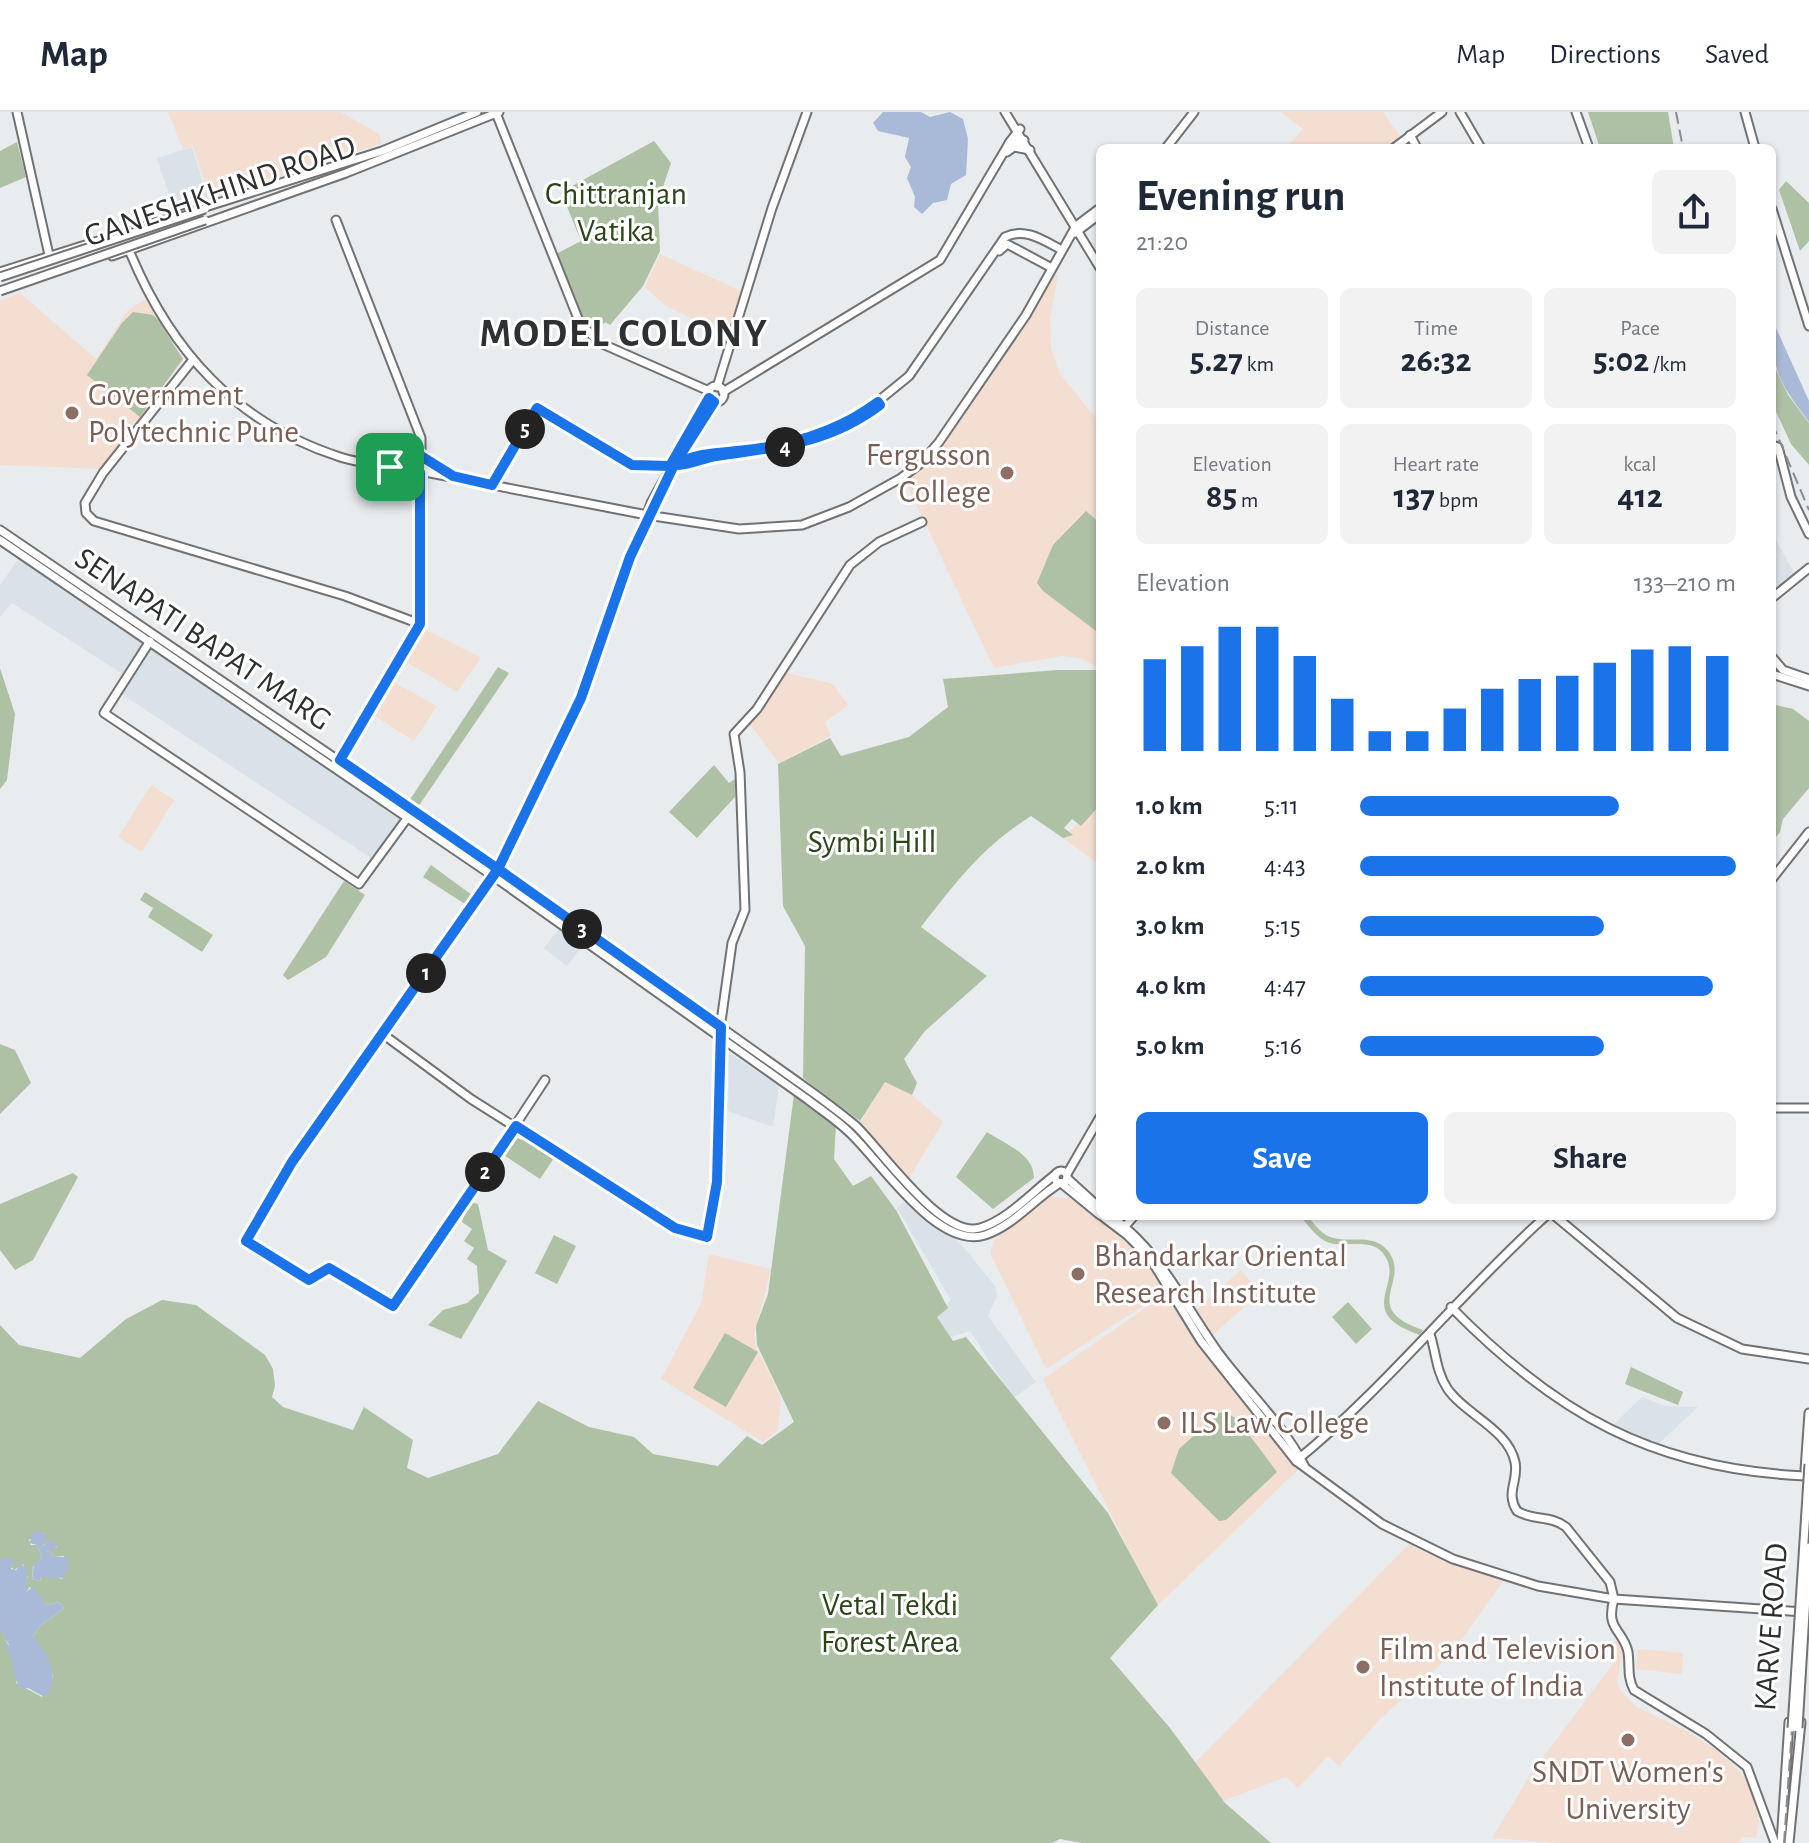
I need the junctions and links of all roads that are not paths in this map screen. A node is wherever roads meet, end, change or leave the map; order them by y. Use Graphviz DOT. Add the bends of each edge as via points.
graph roads {
  1 [pos="18,112"];
  2 [pos="477,112"];
  3 [pos="807,112"];
  4 [pos="1007,112"];
  5 [pos="1194,112"];
  6 [pos="1442,112"];
  7 [pos="1460,112"];
  8 [pos="1576,112"];
  9 [pos="1745,112"];
  10 [pos="498,113"];
  11 [pos="1018,130"];
  12 [pos="1410,135"];
  13 [pos="1024,140"];
  14 [pos="1169,144"];
  15 [pos="1399,144"];
  16 [pos="1415,144"];
  17 [pos="1479,144"];
  18 [pos="1588,144"];
  19 [pos="1754,144"];
  20 [pos="1008,145"];
  21 [pos="1030,150"];
  22 [pos="390,152"];
  23 [pos="1005,154"];
  24 [pos="217,205"];
  25 [pos="1096,214"];
  26 [pos="219,215"];
  27 [pos="336,220"];
  28 [pos="1776,224"];
  29 [pos="1078,228"];
  30 [pos="94,241"];
  31 [pos="1060,249"];
  32 [pos="129,250"];
  33 [pos="49,255"];
  34 [pos="100,260"];
  35 [pos="1096,261"];
  36 [pos="1050,267"];
  37 [pos="0,275"];
  38 [pos="0,292"];
  39 [pos="1809,326"];
  40 [pos="192,361"];
  41 [pos="714,394"];
  42 [pos="879,404"];
  43 [pos="1776,446"];
  44 [pos="421,458"];
  45 [pos="672,465"];
  46 [pos="390,467"];
  47 [pos="419,471"];
  48 [pos="453,476"];
  49 [pos="492,485"];
  50 [pos="649,512"];
  51 [pos="922,522"];
  52 [pos="0,530"];
  53 [pos="1809,534"];
  54 [pos="0,540"];
  55 [pos="1809,568"];
  56 [pos="1776,595"];
  57 [pos="420,624"];
  58 [pos="150,641"];
  59 [pos="1776,662"];
  60 [pos="1776,675"];
  61 [pos="1809,679"];
  62 [pos="1809,686"];
  63 [pos="338,763"];
  64 [pos="408,817"];
  65 [pos="1809,832"];
  66 [pos="496,872"];
  67 [pos="1776,874"];
  68 [pos="721,1027"];
  69 [pos="384,1035"];
  70 [pos="719,1036"];
  71 [pos="545,1080"];
  72 [pos="1776,1108"];
  73 [pos="1809,1108"];
  74 [pos="1096,1123"];
  75 [pos="516,1126"];
  76 [pos="1062,1177"];
  77 [pos="1096,1205"];
  78 [pos="1096,1210"];
  79 [pos="1109,1220"];
  80 [pos="1115,1220"];
  81 [pos="1130,1220"];
  82 [pos="1542,1220"];
  83 [pos="1560,1220"];
  84 [pos="1123,1228"];
  85 [pos="1451,1307"];
  86 [pos="1430,1334"];
  87 [pos="1809,1359"];
  88 [pos="1809,1413"];
  89 [pos="1298,1459"];
  90 [pos="1809,1464"];
  91 [pos="1805,1476"];
  92 [pos="1809,1547"];
  93 [pos="1809,1567"];
  94 [pos="1799,1569"];
  95 [pos="1809,1573"];
  96 [pos="1809,1594"];
  97 [pos="1614,1599"];
  98 [pos="1796,1612"];
  99 [pos="1808,1612"];
  100 [pos="1795,1728"];
  101 [pos="1794,1739"];
  102 [pos="1785,1843"];
  1 -- 33 [label="street"];
  2 -- 22 [label="street, GANESHKHIND ROAD"];
  3 -- 41 [label="street"];
  4 -- 11 [label="street"];
  5 -- 14 [label="street"];
  6 -- 12 [label="street"];
  7 -- 17 [label="street"];
  8 -- 18 [label="street"];
  9 -- 19 [label="street"];
  10 -- 22 [label="street, GANESHKHIND ROAD"];
  10 -- 41 [label="street" via="579,321 598,342"];
  11 -- 13 [label="street"];
  11 -- 20 [label="street"];
  12 -- 15 [label="street"];
  12 -- 16 [label="street"];
  13 -- 20 [label="street"];
  13 -- 21 [label="street"];
  13 -- 29 [label="street" via="1054,181"];
  20 -- 23 [label="street"];
  21 -- 23 [label="street" via="1014,147"];
  21 -- 29 [label="street"];
  22 -- 24 [label="street, GANESHKHIND ROAD"];
  22 -- 26 [label="street, GANESHKHIND ROAD"];
  23 -- 41 [label="street" via="940,260"];
  24 -- 30 [label="street, GANESHKHIND ROAD"];
  24 -- 37 [label="street, bridge"];
  25 -- 29 [label="street"];
  26 -- 32 [label="street, GANESHKHIND ROAD"];
  26 -- 38 [label="street, bridge"];
  27 -- 44 [label="street" via="421,438"];
  28 -- 39 [label="street"];
  29 -- 31 [label="street"];
  29 -- 35 [label="street"];
  30 -- 33 [label="street, GANESHKHIND ROAD"];
  30 -- 34 [label="street"];
  31 -- 36 [label="street"];
  31 -- 42 [label="street" via="1034,235 1005,237 919,364"];
  32 -- 34 [label="street, GANESHKHIND ROAD"];
  32 -- 40 [label="street" via="157,313"];
  33 -- 37 [label="street, GANESHKHIND ROAD"];
  34 -- 38 [label="street, GANESHKHIND ROAD"];
  36 -- 42 [label="street" via="1004,245 922,366"];
  36 -- 50 [label="street" via="1026,315 939,442 901,478 802,525 744,529"];
  40 -- 46 [label="street" via="281,433 343,458"];
  40 -- 57 [label="street" via="103,473 85,503 86,513 94,521 345,596"];
  41 -- 45 [label="street"];
  42 -- 45 [label="street" via="825,432"];
  43 -- 53 [label="street"];
  44 -- 46 [label="street"];
  44 -- 47 [label="street"];
  44 -- 47 [label="street" via="429,464"];
  44 -- 48 [label="street"];
  45 -- 49 [label="street" via="632,465 537,408"];
  45 -- 50 [label="street"];
  46 -- 47 [label="street"];
  47 -- 48 [label="street"];
  47 -- 57 [label="street"];
  48 -- 49 [label="street"];
  49 -- 50 [label="street"];
  50 -- 66 [label="street" via="581,698"];
  51 -- 68 [label="street" via="879,542 850,565 757,709 736,729 745,910 732,943"];
  52 -- 63 [label="street, SENAPATI BAPAT MARG"];
  54 -- 58 [label="street, SENAPATI BAPAT MARG"];
  55 -- 56 [label="street"];
  57 -- 63 [label="street"];
  58 -- 63 [label="street, SENAPATI BAPAT MARG"];
  58 -- 64 [label="street" via="104,713 359,884"];
  59 -- 61 [label="street" via="1783,670"];
  60 -- 62 [label="street"];
  63 -- 64 [label="street, SENAPATI BAPAT MARG"];
  63 -- 66 [label="street, SENAPATI BAPAT MARG"];
  64 -- 66 [label="street, SENAPATI BAPAT MARG"];
  65 -- 67 [label="street"];
  66 -- 68 [label="street, SENAPATI BAPAT MARG"];
  66 -- 69 [label="street"];
  66 -- 70 [label="street, SENAPATI BAPAT MARG"];
  68 -- 70 [label="street"];
  68 -- 76 [label="street, SENAPATI BAPAT MARG" via="856,1126 956,1226 987,1225"];
  69 -- 75 [label="street"];
  69 -- 75 [label="street" via="292,1162 246,1241 309,1280 329,1268 396,1306"];
  70 -- 75 [label="street" via="717,1182 707,1237 675,1228"];
  70 -- 76 [label="street, SENAPATI BAPAT MARG" via="850,1133 953,1234 973,1238 991,1233"];
  71 -- 75 [label="street"];
  72 -- 73 [label="street"];
  74 -- 76 [label="street"];
  76 -- 77 [label="street"];
  76 -- 78 [label="street"];
  79 -- 84 [label="street"];
  80 -- 84 [label="street"];
  81 -- 84 [label="street"];
  82 -- 85 [label="street"];
  83 -- 87 [label="street" via="1677,1318 1742,1349"];
  84 -- 89 [label="street" via="1150,1258 1201,1341"];
  85 -- 86 [label="street"];
  85 -- 91 [label="street" via="1522,1374 1629,1439 1723,1469"];
  86 -- 89 [label="street"];
  86 -- 97 [label="street" via="1448,1390 1506,1446 1515,1462 1510,1494 1517,1511 1534,1519 1558,1520 1566,1527 1610,1582"];
  88 -- 91 [label="street, KARVE ROAD"];
  89 -- 97 [label="street" via="1358,1510 1441,1554 1513,1580"];
  90 -- 100 [label="street, bridge"];
  91 -- 94 [label="street, KARVE ROAD"];
  92 -- 100 [label="street, bridge"];
  93 -- 94 [label="street"];
  94 -- 95 [label="street"];
  94 -- 98 [label="street, KARVE ROAD"];
  96 -- 99 [label="street, KARVE ROAD"];
  97 -- 98 [label="street"];
  97 -- 102 [label="street" via="1614,1631 1627,1650 1634,1690 1706,1734 1747,1767"];
  98 -- 99 [label="street"];
  98 -- 101 [label="street, KARVE ROAD"];
  99 -- 101 [label="street, KARVE ROAD"];
  100 -- 101 [label="street"];
  101 -- 102 [label="street, KARVE ROAD"];
}
